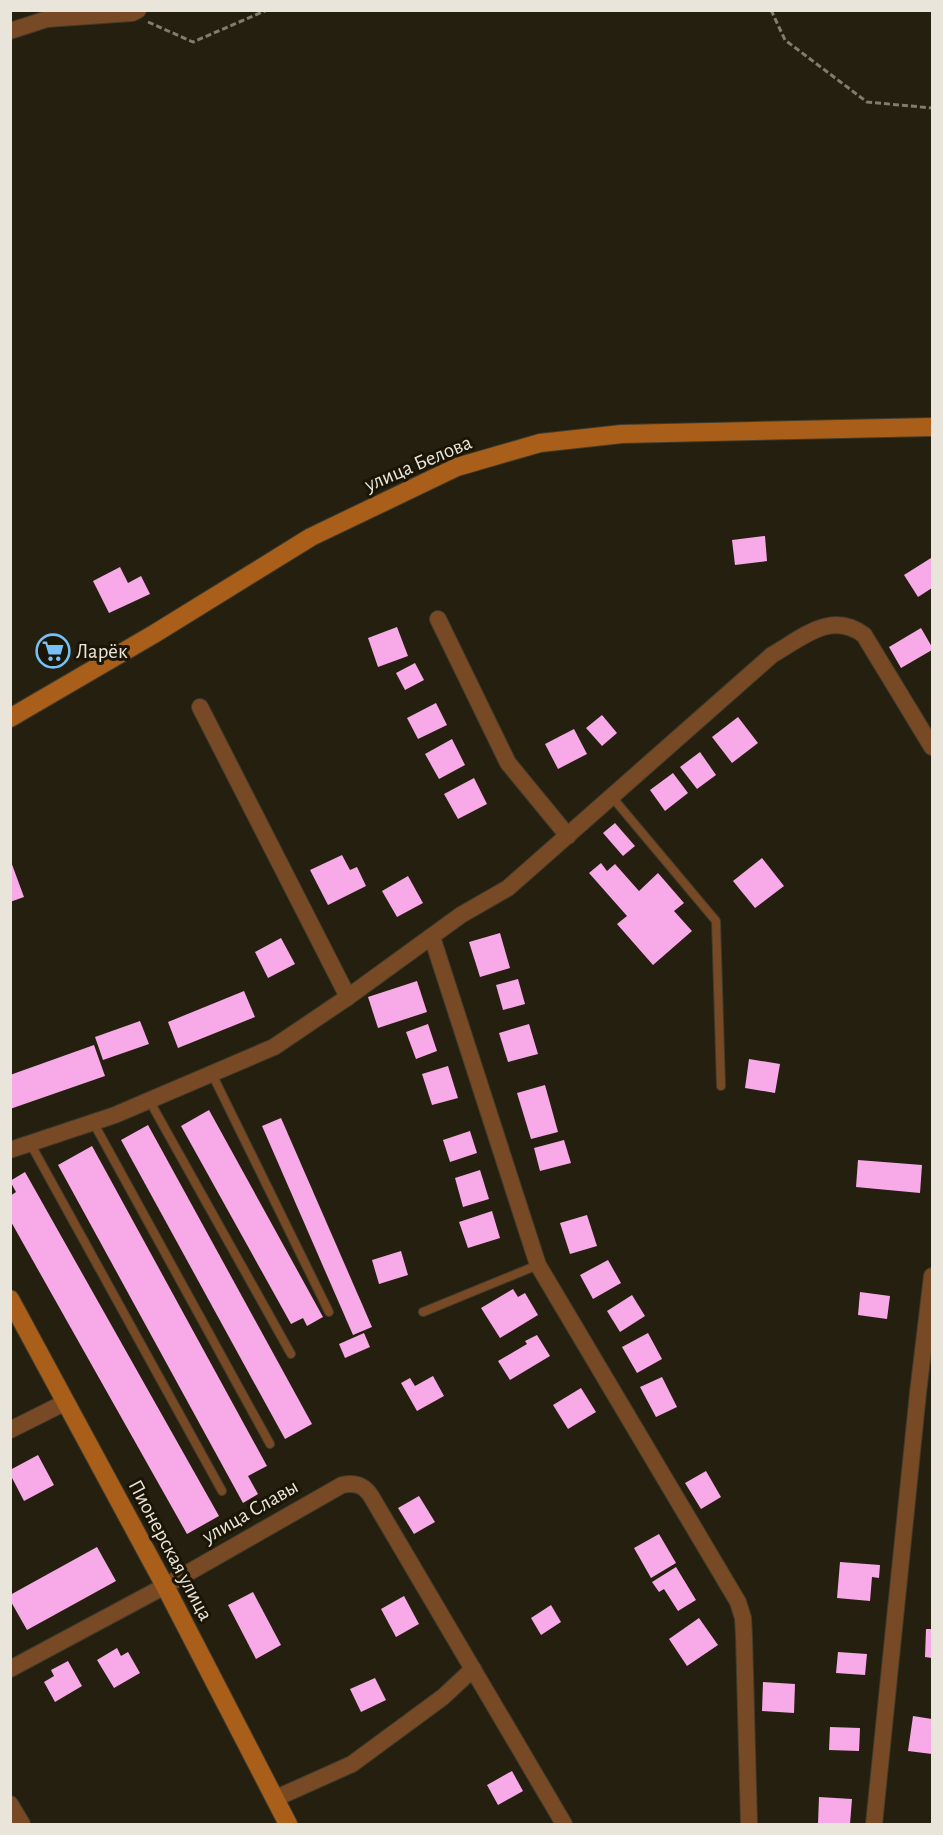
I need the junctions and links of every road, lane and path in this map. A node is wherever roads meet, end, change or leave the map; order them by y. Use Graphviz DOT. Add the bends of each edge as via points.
graph roads {
  1 [pos="267,10"];
  2 [pos="771,10"];
  3 [pos="132,12"];
  4 [pos="10,31"];
  5 [pos="933,108"];
  6 [pos="933,427"];
  7 [pos="438,619"];
  8 [pos="200,707"];
  9 [pos="10,718"];
  10 [pos="933,747"];
  11 [pos="612,797"];
  12 [pos="568,836"];
  13 [pos="432,937"];
  14 [pos="348,997"];
  15 [pos="212,1074"];
  16 [pos="721,1086"];
  17 [pos="149,1100"];
  18 [pos="93,1122"];
  19 [pos="30,1143"];
  20 [pos="10,1150"];
  21 [pos="538,1265"];
  22 [pos="933,1276"];
  23 [pos="10,1299"];
  24 [pos="330,1312"];
  25 [pos="423,1312"];
  26 [pos="291,1354"];
  27 [pos="66,1402"];
  28 [pos="10,1430"];
  29 [pos="270,1444"];
  30 [pos="222,1491"];
  31 [pos="165,1586"];
  32 [pos="10,1669"];
  33 [pos="473,1669"];
  34 [pos="274,1799"];
  35 [pos="10,1804"];
  36 [pos="22,1824"];
  37 [pos="288,1824"];
  38 [pos="564,1824"];
  39 [pos="749,1824"];
  40 [pos="874,1824"];
  1 -- 3 [label="path" via="193,42"];
  2 -- 5 [label="path" via="785,40 867,102"];
  3 -- 4 [label="street" via="47,19"];
  6 -- 9 [label="main road, улица Белова" via="622,434 540,443 458,467 311,537"];
  7 -- 12 [label="street" via="508,764"];
  8 -- 14 [label="street"];
  10 -- 11 [label="street" via="864,635 834,624 823,626 772,655"];
  11 -- 12 [label="street"];
  11 -- 16 [label="lane" via="716,921"];
  12 -- 13 [label="street" via="508,888"];
  13 -- 14 [label="street"];
  13 -- 21 [label="street"];
  14 -- 15 [label="street" via="274,1047"];
  15 -- 17 [label="street"];
  15 -- 24 [label="lane"];
  17 -- 18 [label="street"];
  17 -- 26 [label="lane"];
  18 -- 19 [label="street"];
  18 -- 29 [label="lane"];
  19 -- 20 [label="street"];
  19 -- 30 [label="lane"];
  21 -- 25 [label="lane"];
  21 -- 39 [label="street" via="738,1602 744,1636"];
  22 -- 40 [label="street"];
  23 -- 27 [label="main road, Пионерская улица"];
  27 -- 28 [label="street"];
  27 -- 31 [label="main road, Пионерская улица"];
  31 -- 32 [label="street, улица Славы"];
  31 -- 33 [label="street, улица Славы" via="342,1485 356,1484 371,1496"];
  31 -- 34 [label="main road, Пионерская улица"];
  33 -- 34 [label="street" via="443,1697 352,1764"];
  33 -- 38 [label="street"];
  34 -- 37 [label="main road, Пионерская улица"];
  35 -- 36 [label="street"];
}
